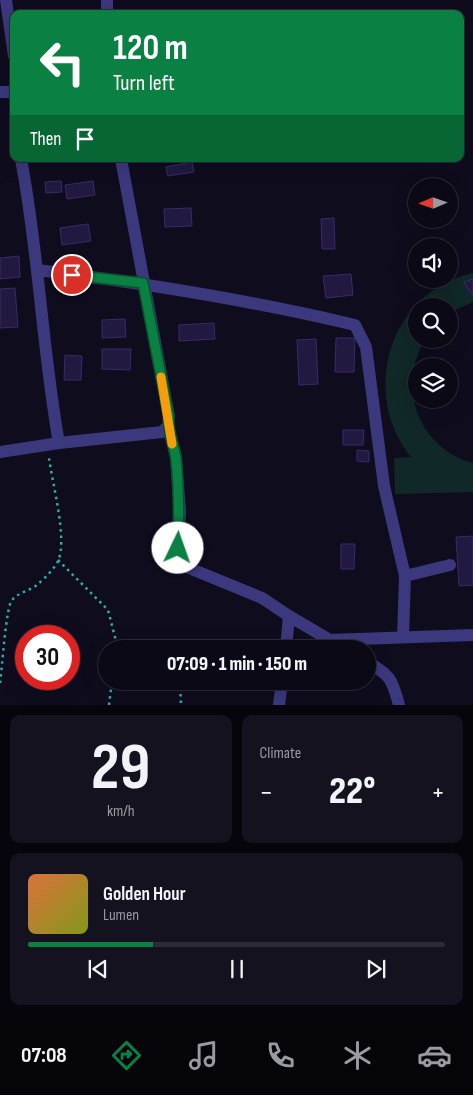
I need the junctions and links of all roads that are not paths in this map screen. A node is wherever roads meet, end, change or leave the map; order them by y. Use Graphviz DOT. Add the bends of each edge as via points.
graph roads {
  1 [pos="5,6"];
  2 [pos="10,34"];
  3 [pos="22,162"];
  4 [pos="122,162"];
  5 [pos="37,270"];
  6 [pos="143,283"];
  7 [pos="168,426"];
  8 [pos="54,444"];
  9 [pos="0,452"];
  10 [pos="450,565"];
  11 [pos="405,576"];
  12 [pos="289,616"];
  13 [pos="473,636"];
  14 [pos="403,637"];
  15 [pos="287,640"];
  16 [pos="329,640"];
  17 [pos="376,667"];
  18 [pos="281,690"];
  19 [pos="399,703"];
  20 [pos="279,705"];
  1 -- 2 [label="street"];
  3 -- 5 [label="street"];
  4 -- 6 [label="street"];
  5 -- 6 [label="street"];
  5 -- 8 [label="street"];
  6 -- 7 [label="street" via="169,417"];
  6 -- 11 [label="street" via="294,310 355,325 366,347 384,486"];
  7 -- 8 [label="street" via="162,432"];
  7 -- 12 [label="street" via="176,457 180,512 178,548 181,556 189,568 262,598"];
  8 -- 9 [label="street"];
  10 -- 11 [label="street"];
  11 -- 14 [label="street"];
  12 -- 15 [label="street"];
  12 -- 16 [label="street"];
  13 -- 14 [label="street"];
  14 -- 16 [label="street"];
  17 -- 19 [label="street" via="393,682"];
  18 -- 20 [label="street"];
}
